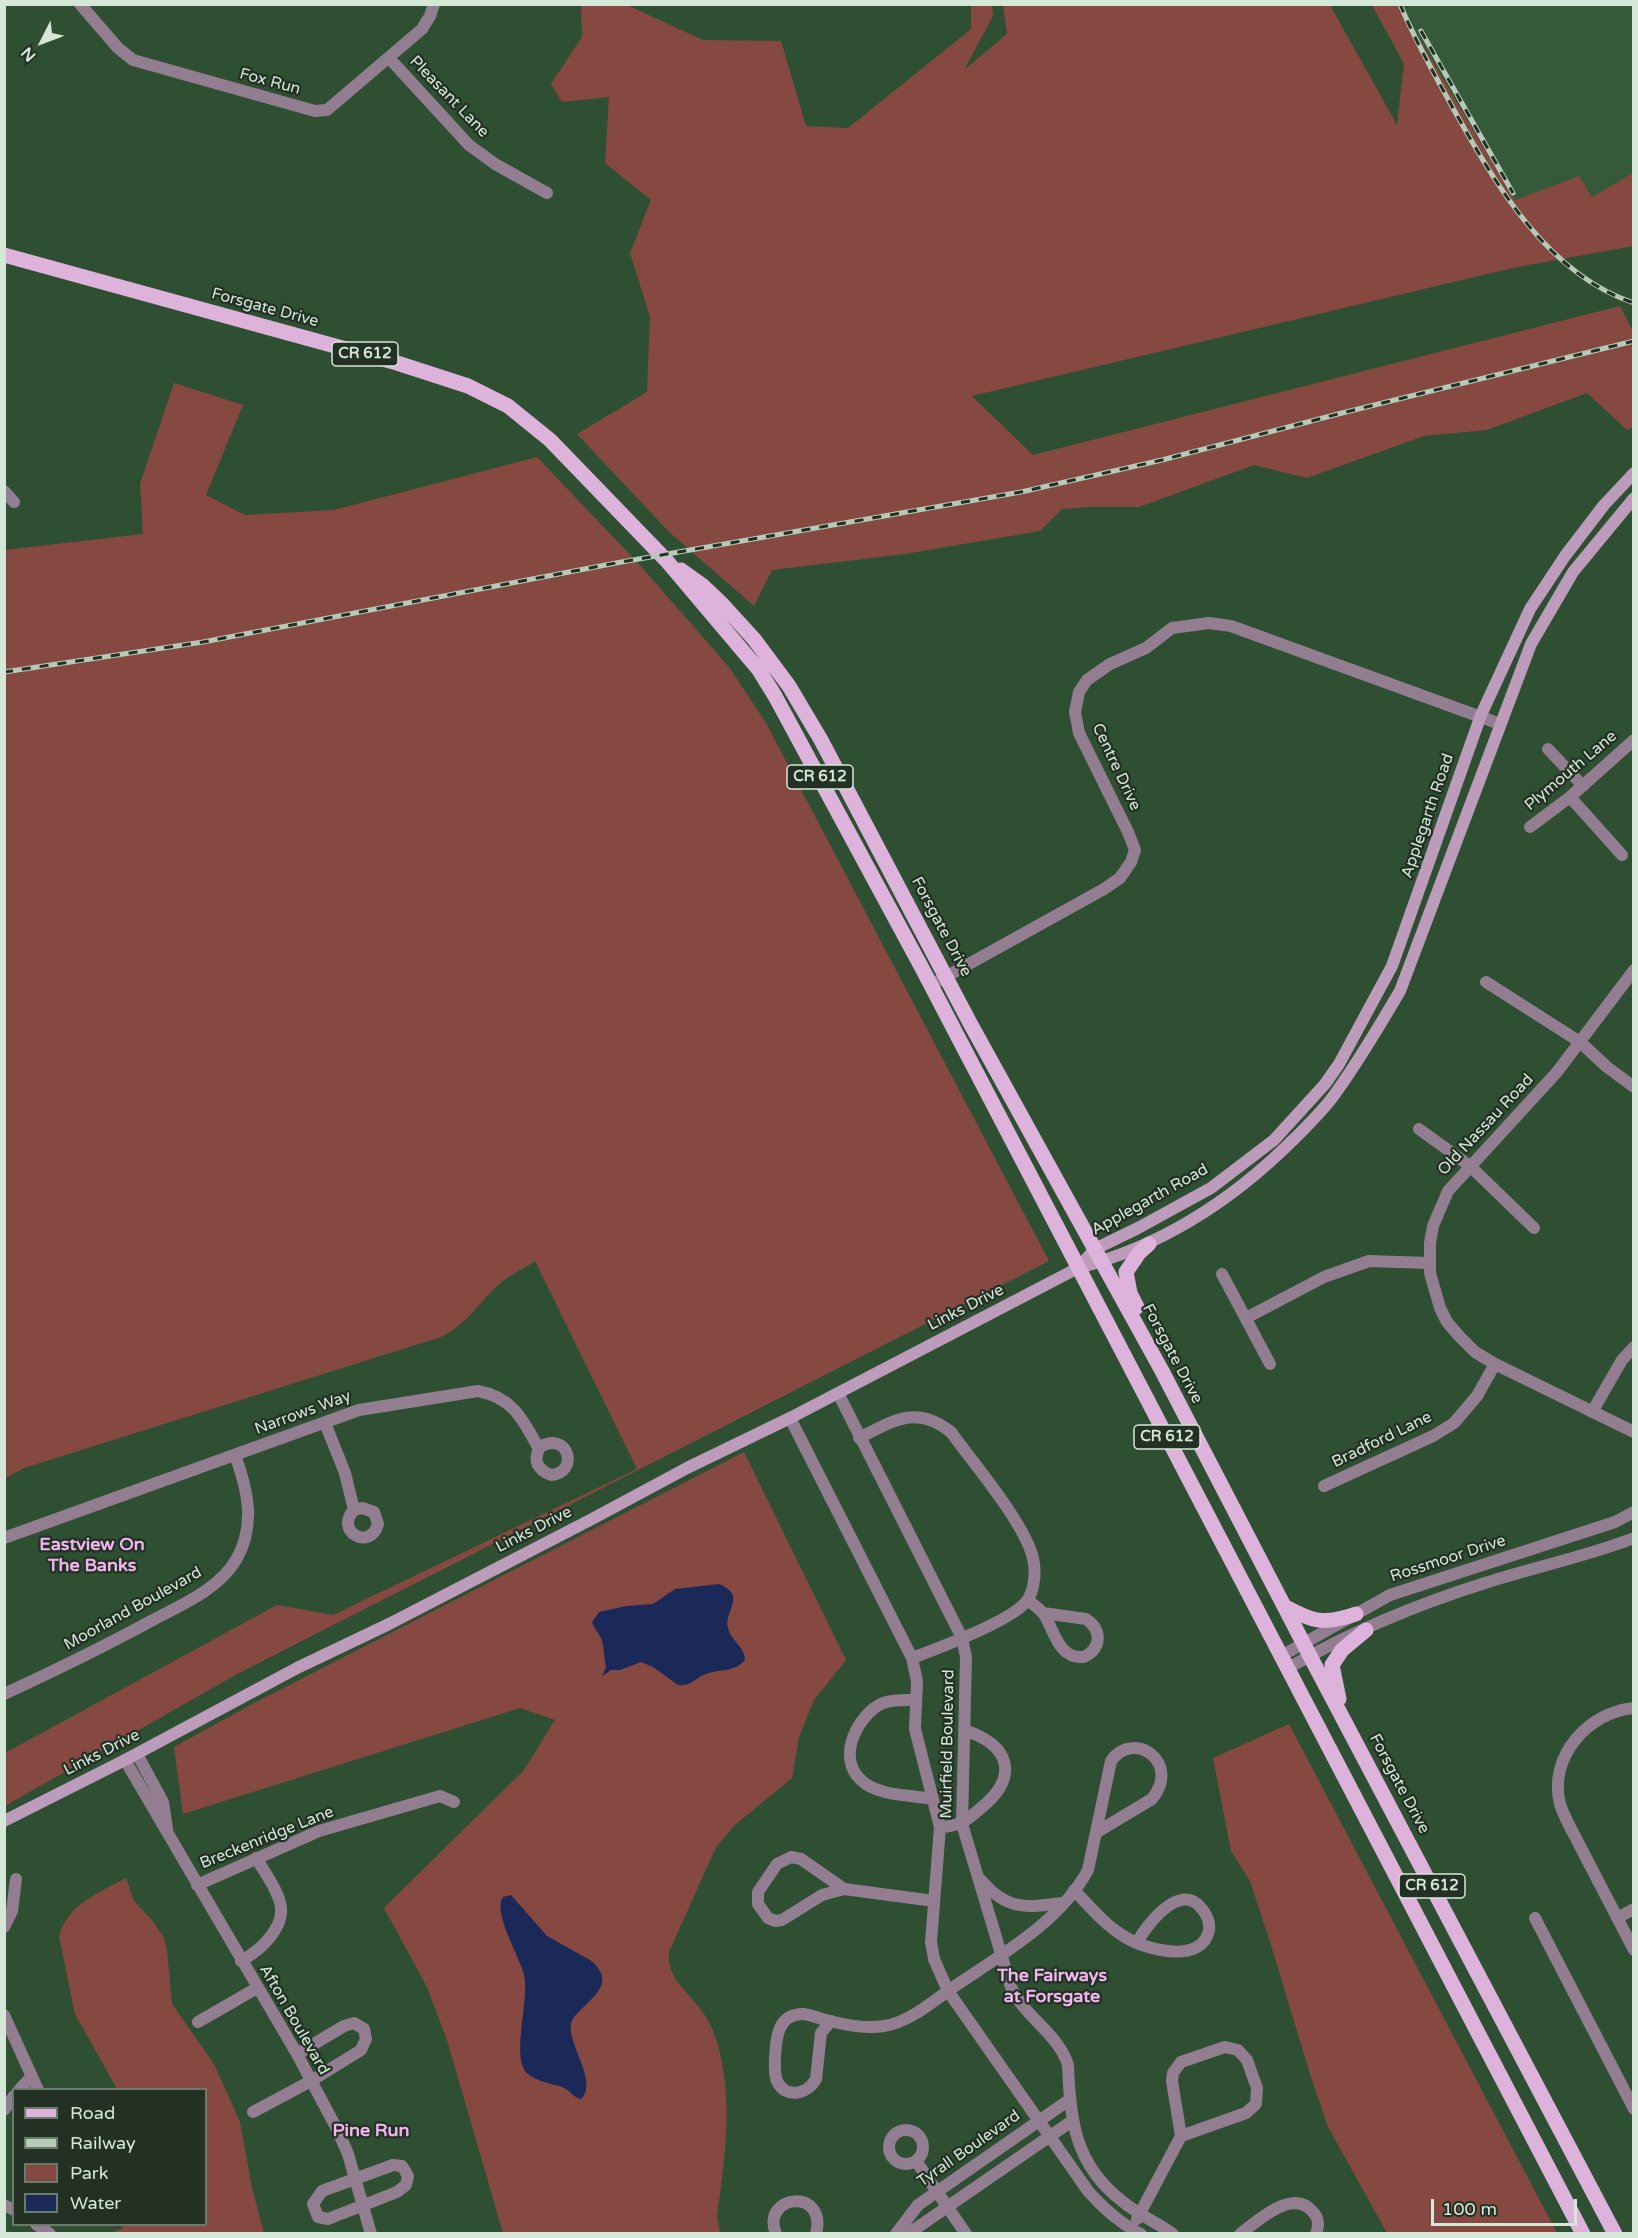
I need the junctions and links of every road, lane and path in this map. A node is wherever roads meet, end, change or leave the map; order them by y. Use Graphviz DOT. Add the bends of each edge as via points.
graph roads {
  1 [pos="80,4"];
  2 [pos="434,4"];
  3 [pos="389,58"];
  4 [pos="548,193"];
  5 [pos="4,255"];
  6 [pos="1634,472"];
  7 [pos="4,491"];
  8 [pos="1634,498"];
  9 [pos="14,502"];
  10 [pos="666,560"];
  11 [pos="1481,716"];
  12 [pos="1500,724"];
  13 [pos="1634,740"];
  14 [pos="1548,749"];
  15 [pos="1583,786"];
  16 [pos="1570,797"];
  17 [pos="1530,827"];
  18 [pos="1622,855"];
  19 [pos="1634,970"];
  20 [pos="946,976"];
  21 [pos="1486,982"];
  22 [pos="931,985"];
  23 [pos="1580,1042"];
  24 [pos="1634,1087"];
  25 [pos="1419,1128"];
  26 [pos="1470,1166"];
  27 [pos="1534,1228"];
  28 [pos="1149,1244"];
  29 [pos="1098,1256"];
  30 [pos="1429,1263"];
  31 [pos="1078,1268"];
  32 [pos="1222,1274"];
  33 [pos="1246,1318"];
  34 [pos="1634,1347"];
  35 [pos="1270,1364"];
  36 [pos="1495,1364"];
  37 [pos="1162,1371"];
  38 [pos="837,1393"];
  39 [pos="1592,1412"];
  40 [pos="790,1418"];
  41 [pos="325,1423"];
  42 [pos="1634,1432"];
  43 [pos="859,1438"];
  44 [pos="542,1446"];
  45 [pos="235,1455"];
  46 [pos="1324,1486"];
  47 [pos="354,1510"];
  48 [pos="1634,1512"];
  49 [pos="1615,1522"];
  50 [pos="4,1538"];
  51 [pos="1629,1540"];
  52 [pos="1456,1573"];
  53 [pos="1459,1592"];
  54 [pos="1028,1600"];
  55 [pos="1284,1606"];
  56 [pos="1043,1613"];
  57 [pos="1356,1614"];
  58 [pos="1366,1630"];
  59 [pos="962,1638"];
  60 [pos="1306,1649"];
  61 [pos="912,1658"];
  62 [pos="1285,1662"];
  63 [pos="4,1694"];
  64 [pos="915,1700"];
  65 [pos="1634,1708"];
  66 [pos="1348,1728"];
  67 [pos="964,1730"];
  68 [pos="137,1754"];
  69 [pos="125,1760"];
  70 [pos="932,1799"];
  71 [pos="454,1802"];
  72 [pos="5,1821"];
  73 [pos="962,1824"];
  74 [pos="940,1827"];
  75 [pos="1097,1832"];
  76 [pos="167,1833"];
  77 [pos="256,1858"];
  78 [pos="975,1874"];
  79 [pos="16,1879"];
  80 [pos="197,1885"];
  81 [pos="844,1889"];
  82 [pos="1074,1890"];
  83 [pos="934,1901"];
  84 [pos="1062,1903"];
  85 [pos="1634,1910"];
  86 [pos="1534,1918"];
  87 [pos="1617,1918"];
  88 [pos="4,1927"];
  89 [pos="1137,1943"];
  90 [pos="1634,1950"];
  91 [pos="1001,1955"];
  92 [pos="241,1961"];
  93 [pos="257,1988"];
  94 [pos="948,1991"];
  95 [pos="4,2015"];
  96 [pos="831,2021"];
  97 [pos="198,2022"];
  98 [pos="297,2054"];
  99 [pos="32,2076"];
  100 [pos="311,2081"];
  101 [pos="21,2088"];
  102 [pos="37,2088"];
  103 [pos="1069,2100"];
  104 [pos="1634,2109"];
  105 [pos="253,2112"];
  106 [pos="1039,2121"];
  107 [pos="1072,2121"];
  108 [pos="1049,2136"];
  109 [pos="1182,2136"];
  110 [pos="916,2161"];
  111 [pos="356,2179"];
  112 [pos="942,2198"];
  113 [pos="364,2206"];
  114 [pos="1140,2213"];
  115 [pos="1133,2232"];
  116 [pos="1247,2233"];
  117 [pos="371,2234"];
  118 [pos="776,2234"];
  119 [pos="816,2234"];
  120 [pos="896,2234"];
  121 [pos="908,2234"];
  122 [pos="966,2234"];
  123 [pos="1173,2234"];
  124 [pos="1316,2234"];
  125 [pos="1583,2234"];
  126 [pos="1615,2234"];
  1 -- 3 [label="street, Fox Run" via="133,60 315,111 327,110"];
  2 -- 3 [label="street, Fox Run" via="422,29"];
  3 -- 4 [label="street, Pleasant Lane" via="469,145"];
  5 -- 10 [label="main road, Forsgate Drive / CR 612" via="468,386 508,406 550,440"];
  6 -- 11 [label="main road, Applegarth Road" via="1565,556 1530,609"];
  7 -- 9 [label="street"];
  8 -- 12 [label="main road, Applegarth Road" via="1573,572 1531,644"];
  10 -- 20 [label="main road, Forsgate Drive / CR 612" via="722,604 789,686 822,740"];
  10 -- 22 [label="main road, Forsgate Drive / CR 612" via="759,670"];
  11 -- 12 [label="street, Centre Drive"];
  11 -- 20 [label="street, Centre Drive" via="1231,626 1209,623 1172,628 1146,648 1110,664 1087,680 1079,692 1075,712 1079,733 1135,850 1131,862 1120,878 1104,889"];
  11 -- 29 [label="main road, Applegarth Road" via="1392,966 1325,1084 1274,1140 1211,1188"];
  12 -- 28 [label="main road, Applegarth Road" via="1400,991 1349,1074 1316,1117 1240,1189"];
  13 -- 15 [label="street, Plymouth Lane"];
  14 -- 15 [label="street"];
  15 -- 16 [label="street, Plymouth Lane"];
  16 -- 17 [label="street, Plymouth Lane"];
  16 -- 18 [label="street"];
  19 -- 23 [label="street, Old Nassau Road"];
  20 -- 22 [label="street, Centre Drive"];
  20 -- 29 [label="main road, Forsgate Drive / CR 612"];
  21 -- 23 [label="street"];
  22 -- 31 [label="main road, Forsgate Drive / CR 612"];
  23 -- 24 [label="street"];
  23 -- 26 [label="street, Old Nassau Road"];
  25 -- 26 [label="street"];
  26 -- 27 [label="street"];
  26 -- 30 [label="street, Old Nassau Road" via="1448,1191 1439,1210"];
  28 -- 29 [label="main road, Applegarth Road"];
  28 -- 37 [label="main road" via="1126,1272 1126,1282 1150,1332"];
  29 -- 31 [label="main road, Applegarth Road"];
  29 -- 37 [label="main road, Forsgate Drive / CR 612"];
  30 -- 33 [label="street" via="1369,1262 1324,1277"];
  30 -- 36 [label="street, Old Nassau Road" via="1432,1285 1447,1322 1475,1352"];
  31 -- 38 [label="main road, Links Drive"];
  31 -- 62 [label="main road, Forsgate Drive / CR 612"];
  32 -- 33 [label="street"];
  33 -- 35 [label="street"];
  34 -- 39 [label="street" via="1622,1360"];
  36 -- 39 [label="street, Old Nassau Road"];
  36 -- 46 [label="street, Bradford Lane" via="1477,1396 1454,1423"];
  37 -- 55 [label="main road, Forsgate Drive / CR 612"];
  38 -- 40 [label="main road, Links Drive"];
  38 -- 43 [label="street, Muirfield Boulevard"];
  39 -- 42 [label="street, Old Nassau Road"];
  40 -- 61 [label="street, Muirfield Boulevard"];
  40 -- 68 [label="main road, Links Drive" via="297,1668"];
  41 -- 44 [label="street, Narrows Way" via="359,1410 478,1391 495,1394 509,1404 521,1416 539,1449 536,1459 540,1468 551,1474 561,1472 567,1464 565,1449 553,1442"];
  41 -- 45 [label="street, Narrows Way"];
  41 -- 47 [label="street" via="345,1473"];
  43 -- 54 [label="street" via="907,1417 930,1419 951,1432 1010,1513 1028,1546 1034,1565"];
  43 -- 59 [label="street, Muirfield Boulevard"];
  45 -- 50 [label="street, Narrows Way"];
  45 -- 63 [label="street, Moorland Boulevard" via="249,1505 247,1532 236,1561 218,1580 202,1593 102,1647"];
  48 -- 49 [label="street, Rossmoor Drive"];
  49 -- 51 [label="street"];
  49 -- 52 [label="street, Rossmoor Drive"];
  51 -- 53 [label="street, Rossmoor Drive"];
  52 -- 53 [label="street"];
  52 -- 57 [label="street, Rossmoor Drive" via="1390,1595"];
  53 -- 58 [label="street, Rossmoor Drive"];
  54 -- 56 [label="street"];
  54 -- 59 [label="street" via="1010,1614"];
  55 -- 57 [label="main road" via="1314,1621 1335,1621"];
  55 -- 60 [label="main road, Forsgate Drive / CR 612"];
  56 -- 56 [label="street" via="1067,1654 1084,1657 1095,1649 1099,1638 1091,1622 1081,1617"];
  57 -- 60 [label="street, Rossmoor Drive"];
  58 -- 60 [label="street, Rossmoor Drive"];
  58 -- 66 [label="main road" via="1342,1650 1332,1665"];
  59 -- 61 [label="street"];
  59 -- 67 [label="street, Muirfield Boulevard" via="966,1657"];
  60 -- 62 [label="street, Rossmoor Drive"];
  60 -- 66 [label="main road, Forsgate Drive / CR 612"];
  61 -- 64 [label="street, Muirfield Boulevard" via="917,1681"];
  62 -- 125 [label="main road, Forsgate Drive / CR 612"];
  64 -- 70 [label="street, Muirfield Boulevard" via="915,1729"];
  64 -- 70 [label="street" via="891,1700 872,1712 850,1742 851,1763 860,1780 868,1785"];
  65 -- 87 [label="street" via="1595,1720 1581,1733 1563,1762 1559,1783 1567,1821"];
  66 -- 126 [label="main road, Forsgate Drive / CR 612"];
  67 -- 73 [label="street, Muirfield Boulevard"];
  67 -- 73 [label="street" via="994,1744 1005,1770 999,1791"];
  68 -- 69 [label="main road, Links Drive"];
  68 -- 76 [label="street, Afton Boulevard" via="163,1802"];
  69 -- 72 [label="main road, Links Drive"];
  69 -- 76 [label="street, Afton Boulevard"];
  70 -- 74 [label="street, Muirfield Boulevard"];
  71 -- 77 [label="street, Breckenridge Lane" via="440,1796 319,1831"];
  73 -- 74 [label="street"];
  73 -- 78 [label="street, Muirfield Boulevard"];
  74 -- 83 [label="street, Muirfield Boulevard"];
  75 -- 75 [label="street" via="1159,1791 1161,1768 1144,1750 1122,1750 1111,1761"];
  75 -- 82 [label="street" via="1088,1870"];
  76 -- 80 [label="street, Afton Boulevard"];
  77 -- 80 [label="street, Breckenridge Lane"];
  77 -- 92 [label="street" via="281,1910 278,1926 267,1941"];
  78 -- 84 [label="street" via="1000,1899 1018,1906"];
  78 -- 91 [label="street, Muirfield Boulevard"];
  79 -- 88 [label="street" via="12,1911"];
  80 -- 92 [label="street, Afton Boulevard"];
  81 -- 81 [label="street" via="801,1859 791,1857 777,1864 758,1892 758,1904 768,1918 782,1920 822,1895"];
  81 -- 83 [label="street"];
  82 -- 84 [label="street"];
  82 -- 89 [label="street" via="1102,1920"];
  83 -- 94 [label="street, Muirfield Boulevard" via="931,1942"];
  84 -- 91 [label="street"];
  85 -- 87 [label="street"];
  86 -- 104 [label="street"];
  87 -- 90 [label="street"];
  89 -- 89 [label="street" via="1193,1950 1206,1938 1208,1916 1198,1904 1177,1901 1152,1919"];
  91 -- 94 [label="street"];
  91 -- 103 [label="street, Muirfield Boulevard" via="1016,1999 1066,2056"];
  92 -- 93 [label="street, Afton Boulevard"];
  93 -- 97 [label="street"];
  93 -- 98 [label="street, Afton Boulevard"];
  94 -- 96 [label="street" via="906,2019 885,2026"];
  94 -- 106 [label="street, Muirfield Boulevard"];
  95 -- 99 [label="street"];
  96 -- 96 [label="street" via="802,2014 780,2026 775,2077 783,2088 802,2093 813,2085 818,2043"];
  98 -- 100 [label="street, Afton Boulevard"];
  98 -- 100 [label="street" via="344,2026 354,2023 364,2029 366,2039 361,2050"];
  99 -- 101 [label="street"];
  99 -- 102 [label="street"];
  100 -- 105 [label="street"];
  100 -- 111 [label="street, Afton Boulevard" via="338,2131"];
  103 -- 106 [label="street, Tyrall Boulevard"];
  103 -- 107 [label="street, Muirfield Boulevard"];
  106 -- 108 [label="street, Muirfield Boulevard"];
  106 -- 112 [label="street, Tyrall Boulevard"];
  107 -- 108 [label="street, Tyrall Boulevard"];
  107 -- 114 [label="street, Muirfield Boulevard" via="1086,2158 1102,2184"];
  108 -- 112 [label="street, Tyrall Boulevard"];
  108 -- 115 [label="street, Muirfield Boulevard" via="1092,2196"];
  109 -- 109 [label="street" via="1246,2113 1256,2104 1257,2088 1248,2060 1238,2050 1224,2047 1188,2059 1173,2073"];
  109 -- 114 [label="street"];
  110 -- 112 [label="street"];
  111 -- 113 [label="street, Afton Boulevard"];
  111 -- 113 [label="street" via="322,2191 313,2204 318,2217 328,2219"];
  111 -- 113 [label="street" via="393,2164 402,2166 408,2176 406,2185 397,2192"];
  112 -- 120 [label="street, Tyrall Boulevard" via="918,2205"];
  112 -- 121 [label="street, Tyrall Boulevard"];
  112 -- 122 [label="street"];
  113 -- 117 [label="street, Afton Boulevard"];
  114 -- 115 [label="street"];
  114 -- 123 [label="street, Muirfield Boulevard"];
  116 -- 124 [label="street" via="1262,2217 1296,2202 1316,2214"];
  118 -- 119 [label="street" via="775,2214 780,2206 796,2200 813,2208 819,2224"];
}
